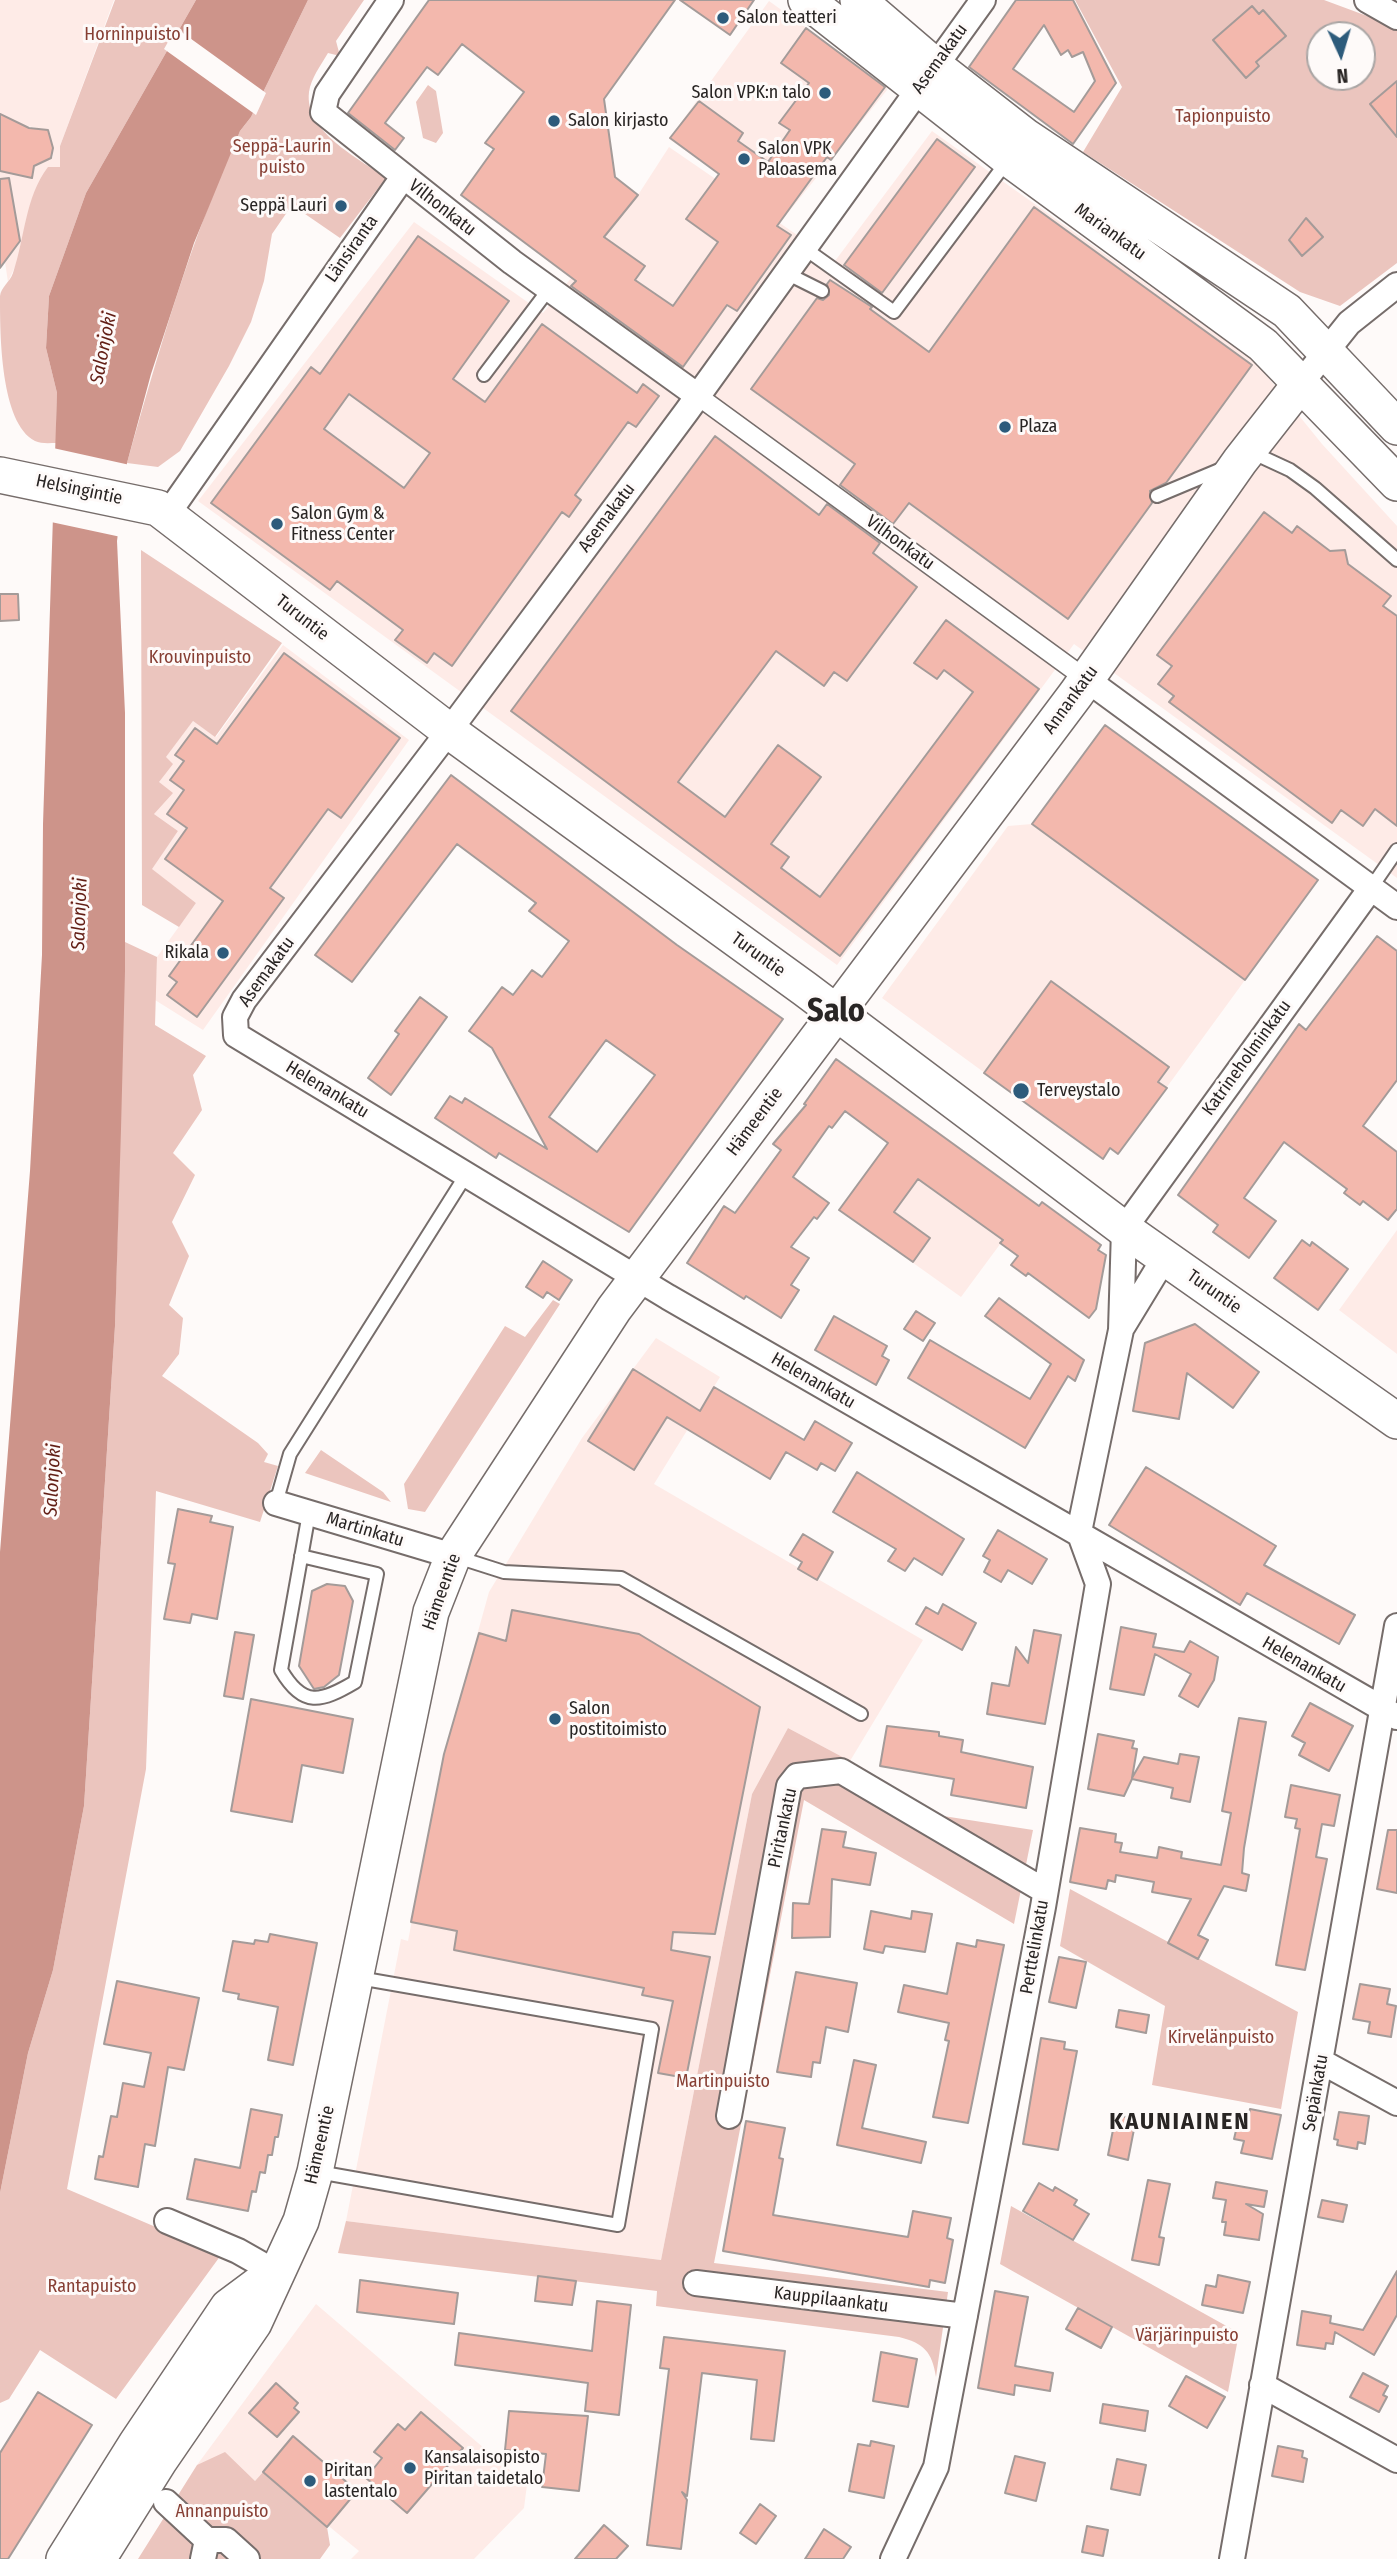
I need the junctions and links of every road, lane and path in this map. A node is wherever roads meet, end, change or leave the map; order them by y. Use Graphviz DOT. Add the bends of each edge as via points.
graph roads {
  1 [pos="391,0"];
  2 [pos="806,0"];
  3 [pos="858,0"];
  4 [pos="984,0"];
  5 [pos="1367,0"];
  6 [pos="1397,17"];
  7 [pos="926,78"];
  8 [pos="1009,159"];
  9 [pos="404,177"];
  10 [pos="804,248"];
  11 [pos="786,273"];
  12 [pos="1397,285"];
  13 [pos="550,289"];
  14 [pos="822,291"];
  15 [pos="1326,352"];
  16 [pos="484,375"];
  17 [pos="1301,383"];
  18 [pos="698,396"];
  19 [pos="1397,427"];
  20 [pos="1245,456"];
  21 [pos="0,475"];
  22 [pos="1397,483"];
  23 [pos="1157,496"];
  24 [pos="162,511"];
  25 [pos="1397,560"];
  26 [pos="1086,679"];
  27 [pos="449,731"];
  28 [pos="1397,849"];
  29 [pos="1371,888"];
  30 [pos="1397,907"];
  31 [pos="836,1013"];
  32 [pos="236,1035"];
  33 [pos="466,1175"];
  34 [pos="1124,1229"];
  35 [pos="1164,1257"];
  36 [pos="637,1279"];
  37 [pos="1121,1330"];
  38 [pos="1397,1421"];
  39 [pos="276,1503"];
  40 [pos="309,1513"];
  41 [pos="1079,1532"];
  42 [pos="302,1556"];
  43 [pos="453,1556"];
  44 [pos="1397,1626"];
  45 [pos="1389,1712"];
  46 [pos="862,1714"];
  47 [pos="1045,1891"];
  48 [pos="355,1977"];
  49 [pos="1322,2062"];
  50 [pos="1397,2103"];
  51 [pos="729,2116"];
  52 [pos="315,2172"];
  53 [pos="166,2221"];
  54 [pos="275,2272"];
  55 [pos="696,2283"];
  56 [pos="965,2316"];
  57 [pos="1262,2385"];
  58 [pos="1397,2460"];
  59 [pos="166,2502"];
  60 [pos="205,2549"];
  61 [pos="64,2559"];
  62 [pos="98,2559"];
  63 [pos="247,2559"];
  64 [pos="893,2559"];
  65 [pos="1232,2559"];
  1 -- 9 [label="street" via="322,106 330,120"];
  2 -- 7 [label="main road, Mariankatu"];
  3 -- 7 [label="main road, Mariankatu"];
  4 -- 7 [label="street, Asemakatu"];
  5 -- 6 [label="street"];
  7 -- 8 [label="main road, Mariankatu"];
  7 -- 10 [label="street, Asemakatu"];
  7 -- 15 [label="main road, Mariankatu" via="1189,243 1287,311"];
  8 -- 10 [label="lane" via="894,312"];
  8 -- 17 [label="main road, Mariankatu" via="1069,212 1263,345"];
  9 -- 13 [label="street, Vilhonkatu"];
  9 -- 24 [label="street, Länsiranta"];
  10 -- 11 [label="street, Asemakatu"];
  11 -- 14 [label="lane"];
  11 -- 18 [label="street, Asemakatu"];
  12 -- 15 [label="street" via="1349,323"];
  13 -- 16 [label="lane"];
  13 -- 18 [label="street, Vilhonkatu"];
  15 -- 17 [label="street"];
  15 -- 19 [label="main road, Mariankatu"];
  17 -- 20 [label="main road, Annankatu"];
  17 -- 22 [label="main road, Mariankatu"];
  18 -- 26 [label="street, Vilhonkatu"];
  18 -- 27 [label="street, Asemakatu"];
  20 -- 23 [label="lane"];
  20 -- 25 [label="lane" via="1290,470"];
  20 -- 26 [label="main road, Annankatu"];
  21 -- 24 [label="main road, Helsingintie"];
  24 -- 27 [label="main road, Turuntie"];
  26 -- 29 [label="street, Vilhonkatu"];
  26 -- 31 [label="main road, Annankatu"];
  27 -- 31 [label="main road, Turuntie"];
  27 -- 32 [label="street, Asemakatu" via="244,1000 235,1017"];
  28 -- 29 [label="lane"];
  29 -- 30 [label="street, Vilhonkatu"];
  29 -- 34 [label="street, Katrineholminkatu"];
  31 -- 34 [label="main road, Turuntie"];
  31 -- 36 [label="main road, Hämeentie"];
  32 -- 33 [label="street, Helenankatu"];
  33 -- 36 [label="street, Helenankatu"];
  33 -- 39 [label="lane" via="290,1454"];
  34 -- 35 [label="main road, Turuntie"];
  34 -- 37 [label="street"];
  35 -- 37 [label="street"];
  35 -- 38 [label="main road, Turuntie"];
  36 -- 41 [label="street, Helenankatu"];
  36 -- 43 [label="main road, Hämeentie"];
  37 -- 41 [label="street"];
  39 -- 40 [label="street, Martinkatu"];
  40 -- 42 [label="lane"];
  40 -- 43 [label="street, Martinkatu"];
  41 -- 45 [label="street, Helenankatu"];
  41 -- 47 [label="street, Perttelinkatu" via="1098,1584"];
  42 -- 42 [label="lane" via="281,1670 293,1690 314,1699 355,1682 377,1574"];
  43 -- 46 [label="lane" via="504,1572 621,1578"];
  43 -- 48 [label="main road, Hämeentie" via="430,1612"];
  44 -- 45 [label="street, Sepänkatu"];
  45 -- 49 [label="street, Sepänkatu"];
  47 -- 51 [label="street, Piritankatu" via="841,1771 797,1776 789,1786"];
  47 -- 56 [label="street, Perttelinkatu"];
  48 -- 52 [label="main road, Hämeentie"];
  48 -- 52 [label="lane" via="652,2029 618,2225"];
  49 -- 50 [label="street"];
  49 -- 57 [label="street, Sepänkatu"];
  52 -- 54 [label="main road, Hämeentie" via="301,2221"];
  53 -- 54 [label="street"];
  54 -- 61 [label="main road, Hämeentie" via="228,2306"];
  54 -- 62 [label="main road, Hämeentie" via="254,2323"];
  55 -- 56 [label="street, Kauppilaankatu"];
  56 -- 64 [label="street, Perttelinkatu" via="936,2467"];
  57 -- 58 [label="street"];
  57 -- 65 [label="street, Sepänkatu"];
  59 -- 60 [label="street"];
  60 -- 63 [label="street" via="226,2540"];
}
